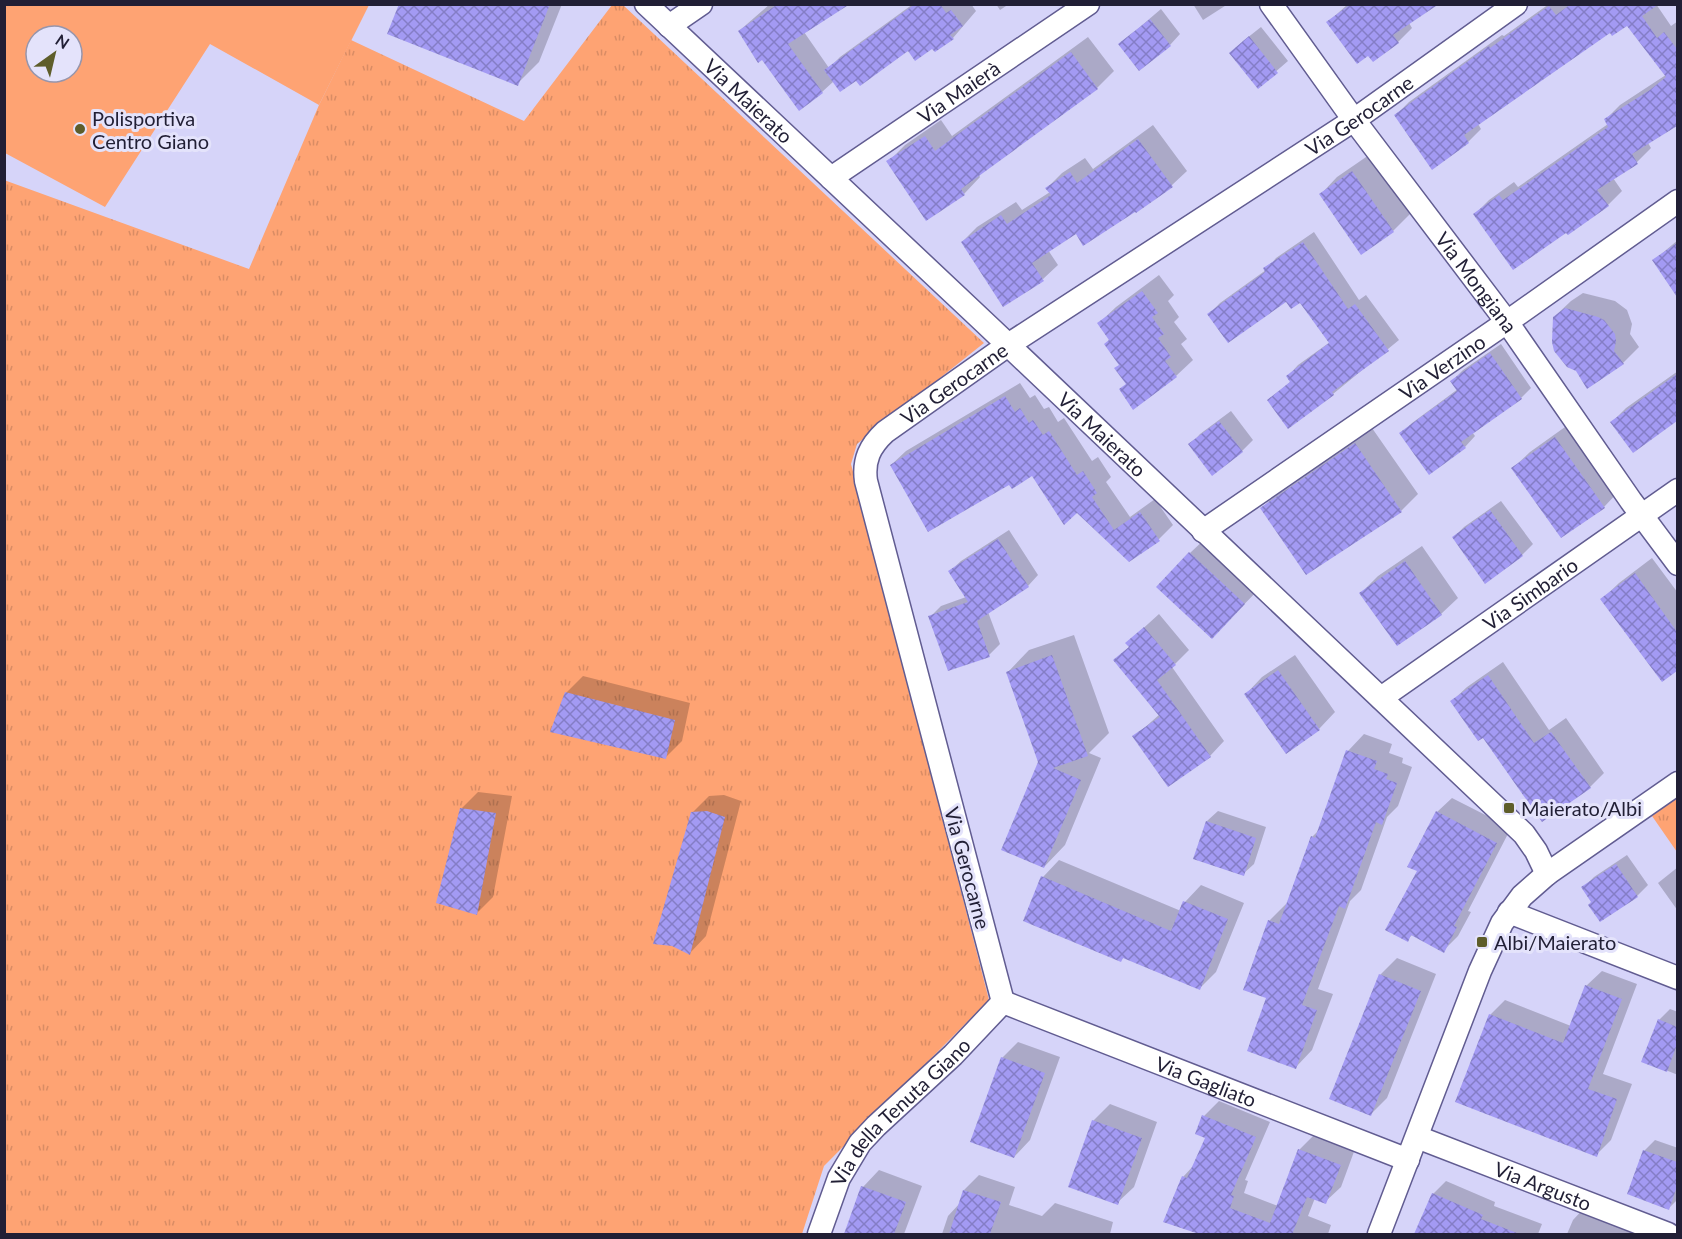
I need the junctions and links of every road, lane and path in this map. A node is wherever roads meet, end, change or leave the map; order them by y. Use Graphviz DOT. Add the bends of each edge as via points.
graph roads {
  1 [pos="645,4"];
  2 [pos="701,4"];
  3 [pos="1088,4"];
  4 [pos="1271,4"];
  5 [pos="1516,4"];
  6 [pos="669,26"];
  7 [pos="1354,120"];
  8 [pos="831,178"];
  9 [pos="1677,201"];
  10 [pos="1507,322"];
  11 [pos="1008,345"];
  12 [pos="1677,490"];
  13 [pos="1642,515"];
  14 [pos="1203,531"];
  15 [pos="1677,564"];
  16 [pos="1381,698"];
  17 [pos="1677,783"];
  18 [pos="1547,874"];
  19 [pos="1509,912"];
  20 [pos="1677,978"];
  21 [pos="1003,1002"];
  22 [pos="1417,1137"];
  23 [pos="1408,1160"];
  24 [pos="819,1234"];
  25 [pos="1379,1234"];
  26 [pos="1668,1234"];
  1 -- 6 [label="street, Via Maierato"];
  2 -- 6 [label="street"];
  3 -- 8 [label="street, Via Maierà"];
  4 -- 7 [label="street, Via Mongiana"];
  5 -- 7 [label="street, Via Gerocarne"];
  6 -- 8 [label="street, Via Maierato"];
  7 -- 10 [label="street, Via Mongiana"];
  7 -- 11 [label="street, Via Gerocarne"];
  8 -- 11 [label="street, Via Maierato"];
  9 -- 10 [label="street, Via Verzino"];
  10 -- 13 [label="street, Via Mongiana"];
  10 -- 14 [label="street, Via Verzino"];
  11 -- 14 [label="street, Via Maierato"];
  11 -- 21 [label="street, Via Gerocarne" via="877,439 867,455 865,474"];
  12 -- 13 [label="street, Via Simbario"];
  13 -- 15 [label="street, Via Mongiana"];
  13 -- 16 [label="street, Via Simbario"];
  14 -- 16 [label="street, Via Maierato"];
  16 -- 18 [label="street, Via Maierato" via="1524,834"];
  17 -- 18 [label="street"];
  18 -- 19 [label="street"];
  19 -- 20 [label="street"];
  19 -- 22 [label="street" via="1483,964"];
  21 -- 23 [label="street, Via Gagliato"];
  21 -- 24 [label="street, Via della Tenuta Giano" via="860,1143 838,1178"];
  22 -- 23 [label="street"];
  22 -- 26 [label="street, Via Argusto"];
  23 -- 25 [label="street"];
}
